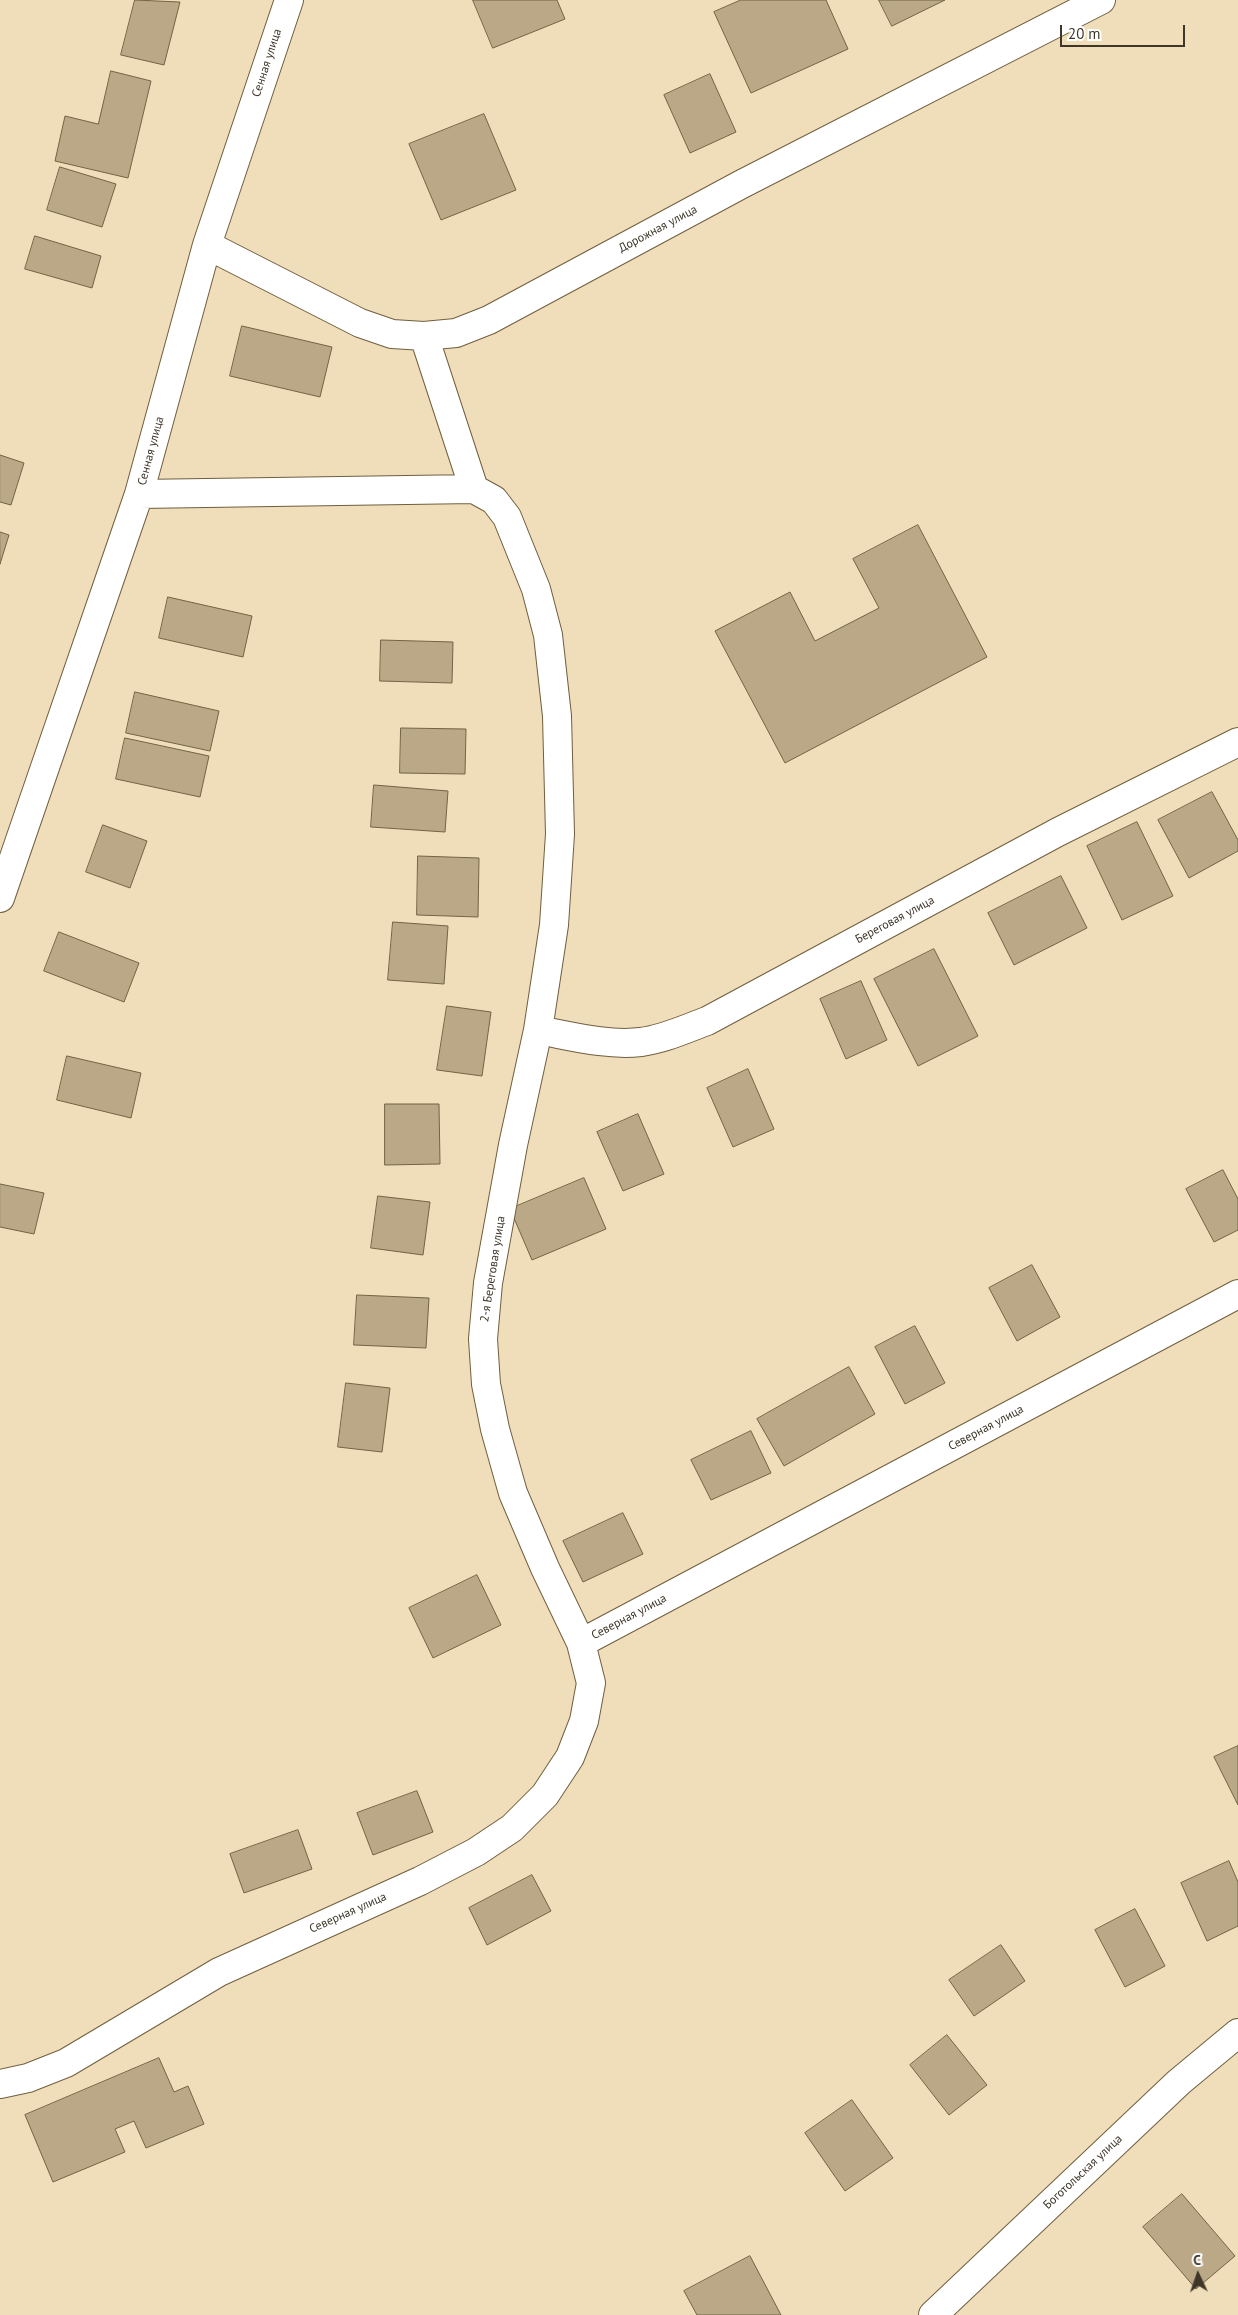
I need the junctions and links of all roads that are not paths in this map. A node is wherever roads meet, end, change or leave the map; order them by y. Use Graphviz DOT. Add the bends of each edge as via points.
graph roads {
  1 [pos="289,0"];
  2 [pos="1101,0"];
  3 [pos="207,245"];
  4 [pos="424,336"];
  5 [pos="474,489"];
  6 [pos="139,494"];
  7 [pos="1238,742"];
  8 [pos="0,898"];
  9 [pos="538,1030"];
  10 [pos="1238,1294"];
  11 [pos="581,1643"];
  12 [pos="1238,2033"];
  13 [pos="0,2084"];
  14 [pos="932,2315"];
  1 -- 3 [label="street, Сенная улица"];
  2 -- 4 [label="street, Дорожная улица" via="742,184 489,320 456,333"];
  3 -- 4 [label="street, Дорожная улица" via="360,323 392,334"];
  3 -- 6 [label="street, Сенная улица"];
  4 -- 5 [label="street"];
  5 -- 6 [label="street"];
  5 -- 9 [label="street, 2-я Береговая улица" via="494,500 507,517 536,589 548,635 557,716 560,834 554,925"];
  6 -- 8 [label="street, Сенная улица"];
  7 -- 9 [label="street, Береговая улица" via="1058,832 707,1021 668,1036 640,1042 609,1042"];
  9 -- 11 [label="street, 2-я Береговая улица" via="488,1283 482,1339 495,1429 513,1493"];
  10 -- 11 [label="street, Северная улица"];
  11 -- 13 [label="street, Северная улица" via="591,1682 584,1720 570,1757 545,1795 512,1828 476,1852 420,1881 219,1972 66,2063 28,2078"];
  12 -- 14 [label="street, Боготольская улица" via="1179,2082"];
}
